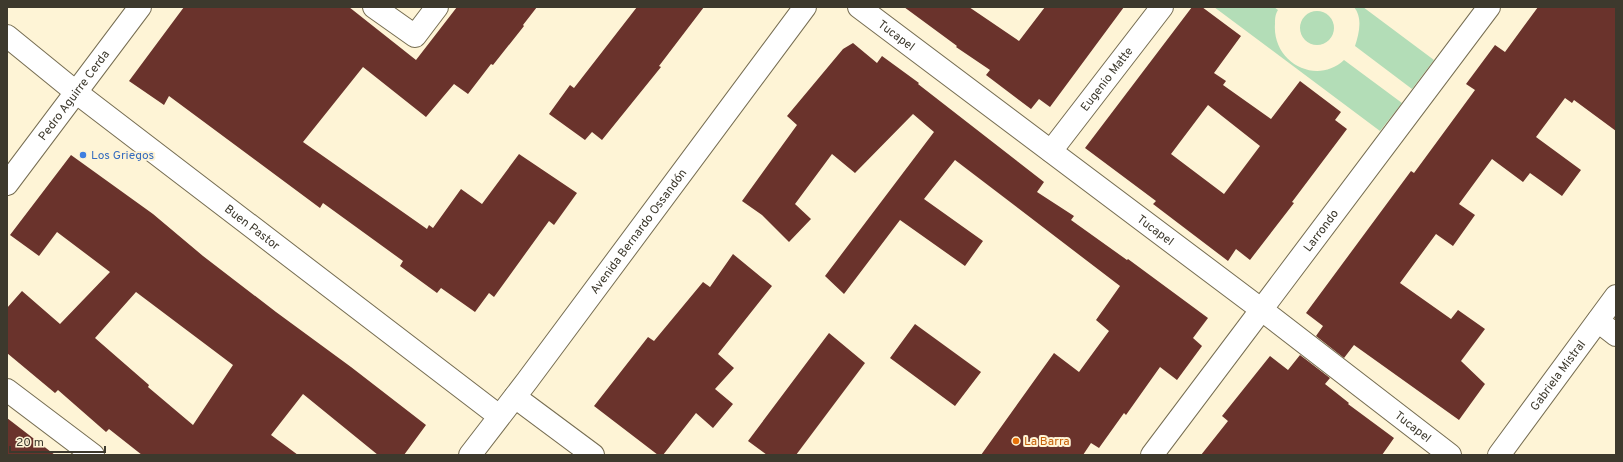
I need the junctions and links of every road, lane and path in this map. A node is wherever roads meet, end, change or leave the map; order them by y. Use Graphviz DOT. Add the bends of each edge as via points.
graph roads {
  1 [pos="140,7"];
  2 [pos="374,7"];
  3 [pos="437,7"];
  4 [pos="805,7"];
  5 [pos="860,7"];
  6 [pos="1162,7"];
  7 [pos="1489,7"];
  8 [pos="7,36"];
  9 [pos="77,93"];
  10 [pos="1050,151"];
  11 [pos="7,184"];
  12 [pos="1616,296"];
  13 [pos="1262,310"];
  14 [pos="1598,321"];
  15 [pos="1616,335"];
  16 [pos="7,390"];
  17 [pos="515,397"];
  18 [pos="499,416"];
  19 [pos="93,455"];
  20 [pos="470,455"];
  21 [pos="593,455"];
  22 [pos="1152,455"];
  23 [pos="1450,455"];
  24 [pos="1499,455"];
  1 -- 9 [label="street, Pedro Aguirre Cerda"];
  2 -- 3 [label="street" via="415,36"];
  4 -- 17 [label="street, Avenida Bernardo Ossandón"];
  5 -- 10 [label="street, Tucapel"];
  6 -- 10 [label="street, Eugenio Matte"];
  7 -- 13 [label="street, Larrondo"];
  8 -- 9 [label="street, Buen Pastor"];
  9 -- 11 [label="street, Pedro Aguirre Cerda"];
  9 -- 18 [label="street, Buen Pastor"];
  10 -- 13 [label="street, Tucapel"];
  12 -- 14 [label="street, Gabriela Mistral"];
  13 -- 22 [label="street, Larrondo"];
  13 -- 23 [label="street, Tucapel"];
  14 -- 15 [label="street"];
  14 -- 24 [label="street, Gabriela Mistral"];
  16 -- 19 [label="street"];
  17 -- 18 [label="street, Avenida Bernardo Ossandón"];
  17 -- 21 [label="street"];
  18 -- 20 [label="street, Avenida Bernardo Ossandón"];
}
